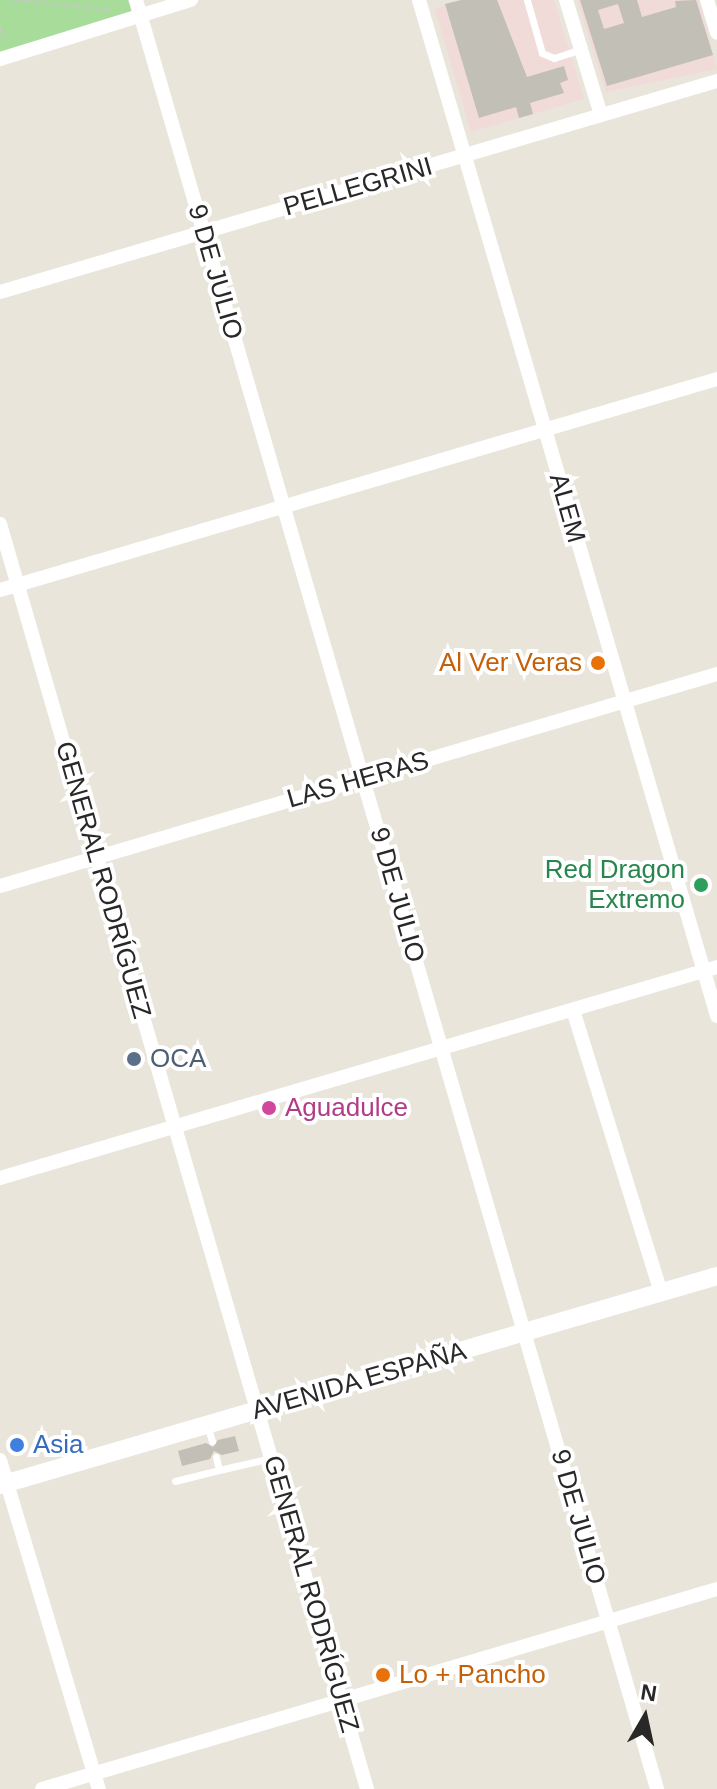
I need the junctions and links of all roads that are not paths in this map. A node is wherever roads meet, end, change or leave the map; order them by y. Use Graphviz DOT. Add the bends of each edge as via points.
graph roads {
  1 [pos="191,0"];
  2 [pos="419,0"];
  3 [pos="527,0"];
  4 [pos="566,0"];
  5 [pos="707,0"];
  6 [pos="138,7"];
  7 [pos="717,32"];
  8 [pos="581,49"];
  9 [pos="4,54"];
  10 [pos="717,81"];
  11 [pos="601,115"];
  12 [pos="463,156"];
  13 [pos="204,232"];
  14 [pos="0,292"];
  15 [pos="717,379"];
  16 [pos="544,430"];
  17 [pos="284,506"];
  18 [pos="0,524"];
  19 [pos="18,584"];
  20 [pos="0,590"];
  21 [pos="717,674"];
  22 [pos="624,702"];
  23 [pos="363,779"];
  24 [pos="97,857"];
  25 [pos="0,886"];
  26 [pos="710,969"];
  27 [pos="573,1010"];
  28 [pos="717,1016"];
  29 [pos="441,1048"];
  30 [pos="175,1127"];
  31 [pos="0,1178"];
  32 [pos="717,1276"];
  33 [pos="661,1292"];
  34 [pos="524,1333"];
  35 [pos="257,1411"];
  36 [pos="216,1457"];
  37 [pos="271,1457"];
  38 [pos="0,1460"];
  39 [pos="219,1470"];
  40 [pos="175,1481"];
  41 [pos="3,1484"];
  42 [pos="717,1589"];
  43 [pos="609,1621"];
  44 [pos="341,1701"];
  45 [pos="94,1774"];
  46 [pos="42,1789"];
  47 [pos="99,1789"];
  48 [pos="367,1789"];
  49 [pos="657,1789"];
  1 -- 6 [label="street"];
  2 -- 12 [label="street, ALEM"];
  3 -- 8 [label="lane" via="542,53 554,58"];
  4 -- 8 [label="street"];
  5 -- 7 [label="street"];
  6 -- 9 [label="street"];
  6 -- 13 [label="street, 9 DE JULIO"];
  8 -- 11 [label="street"];
  10 -- 11 [label="street, PELLEGRINI"];
  11 -- 12 [label="street, PELLEGRINI"];
  12 -- 13 [label="street, PELLEGRINI"];
  12 -- 16 [label="street, ALEM"];
  13 -- 14 [label="street, PELLEGRINI"];
  13 -- 17 [label="street, 9 DE JULIO"];
  15 -- 16 [label="street"];
  16 -- 17 [label="street"];
  16 -- 22 [label="street, ALEM"];
  17 -- 19 [label="street"];
  17 -- 23 [label="street, 9 DE JULIO"];
  18 -- 19 [label="street, GENERAL RODRÍGUEZ"];
  19 -- 20 [label="street"];
  19 -- 24 [label="street, GENERAL RODRÍGUEZ"];
  21 -- 22 [label="street, LAS HERAS"];
  22 -- 23 [label="street, LAS HERAS"];
  22 -- 26 [label="street, ALEM"];
  23 -- 24 [label="street, LAS HERAS"];
  23 -- 29 [label="street, 9 DE JULIO"];
  24 -- 25 [label="street, LAS HERAS"];
  24 -- 30 [label="street, GENERAL RODRÍGUEZ"];
  26 -- 27 [label="street"];
  26 -- 28 [label="street, ALEM"];
  27 -- 29 [label="street"];
  27 -- 33 [label="street"];
  29 -- 30 [label="street"];
  29 -- 34 [label="street, 9 DE JULIO"];
  30 -- 31 [label="street"];
  30 -- 35 [label="street, GENERAL RODRÍGUEZ"];
  32 -- 33 [label="main road, AVENIDA ESPAÑA"];
  33 -- 34 [label="main road, AVENIDA ESPAÑA"];
  34 -- 35 [label="main road, AVENIDA ESPAÑA"];
  34 -- 43 [label="street, 9 DE JULIO"];
  35 -- 37 [label="street, GENERAL RODRÍGUEZ"];
  35 -- 41 [label="main road, AVENIDA ESPAÑA" via="210,1434"];
  36 -- 39 [label="lane"];
  37 -- 39 [label="lane"];
  37 -- 44 [label="street, GENERAL RODRÍGUEZ"];
  38 -- 41 [label="street"];
  39 -- 40 [label="lane"];
  41 -- 45 [label="street"];
  42 -- 43 [label="street"];
  43 -- 44 [label="street"];
  43 -- 49 [label="street, 9 DE JULIO"];
  44 -- 45 [label="street"];
  44 -- 48 [label="street, GENERAL RODRÍGUEZ"];
  45 -- 46 [label="street"];
  45 -- 47 [label="street"];
}
